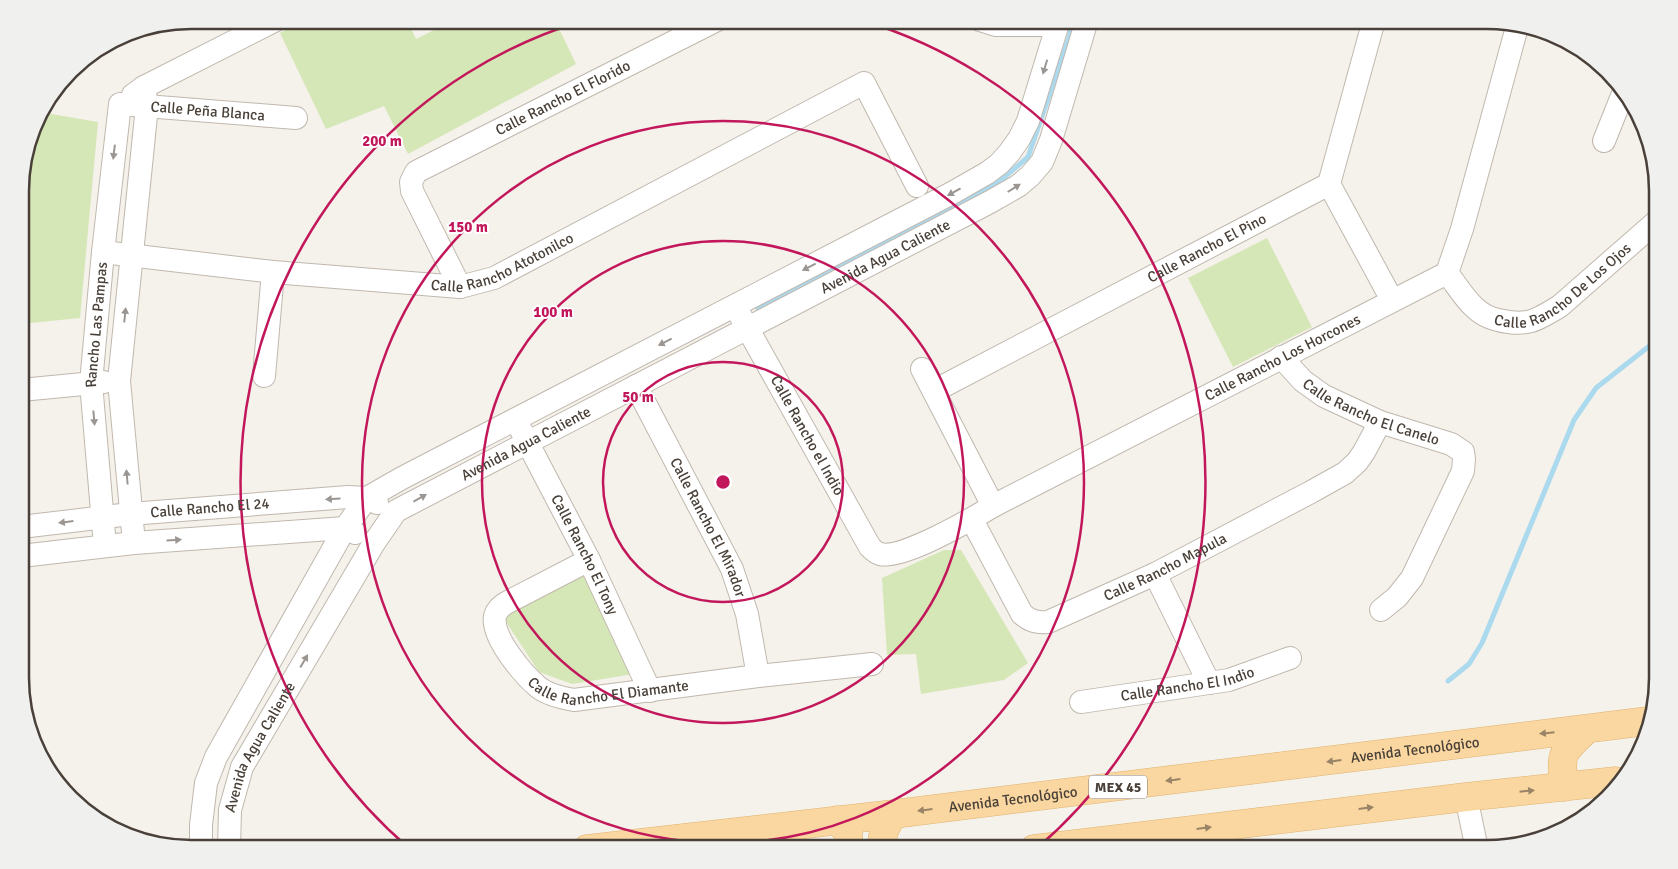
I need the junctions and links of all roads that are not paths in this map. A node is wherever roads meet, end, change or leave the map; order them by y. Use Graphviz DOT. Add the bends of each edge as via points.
graph roads {
  1 [pos="261,29"];
  2 [pos="698,29"];
  3 [pos="1056,29"];
  4 [pos="1085,29"];
  5 [pos="1372,29"];
  6 [pos="1516,32"];
  7 [pos="146,96"];
  8 [pos="1621,99"];
  9 [pos="120,104"];
  10 [pos="296,118"];
  11 [pos="1604,141"];
  12 [pos="1329,184"];
  13 [pos="917,186"];
  14 [pos="1649,228"];
  15 [pos="103,252"];
  16 [pos="131,256"];
  17 [pos="273,272"];
  18 [pos="1448,273"];
  19 [pos="460,287"];
  20 [pos="1392,300"];
  21 [pos="735,306"];
  22 [pos="748,328"];
  23 [pos="1281,357"];
  24 [pos="922,369"];
  25 [pos="264,376"];
  26 [pos="119,381"];
  27 [pos="91,383"];
  28 [pos="636,386"];
  29 [pos="29,389"];
  30 [pos="934,391"];
  31 [pos="515,420"];
  32 [pos="1380,422"];
  33 [pos="528,442"];
  34 [pos="367,498"];
  35 [pos="993,506"];
  36 [pos="396,511"];
  37 [pos="130,514"];
  38 [pos="103,517"];
  39 [pos="972,520"];
  40 [pos="29,526"];
  41 [pos="345,528"];
  42 [pos="134,543"];
  43 [pos="374,543"];
  44 [pos="105,546"];
  45 [pos="887,554"];
  46 [pos="29,555"];
  47 [pos="588,560"];
  48 [pos="1155,574"];
  49 [pos="1381,610"];
  50 [pos="1290,658"];
  51 [pos="872,664"];
  52 [pos="758,676"];
  53 [pos="1210,683"];
  54 [pos="650,691"];
  55 [pos="1080,702"];
  56 [pos="1643,722"];
  57 [pos="1587,729"];
  58 [pos="1612,781"];
  59 [pos="1564,787"];
  60 [pos="1466,797"];
  61 [pos="894,814"];
  62 [pos="836,820"];
  63 [pos="201,840"];
  64 [pos="228,840"];
  65 [pos="664,840"];
  66 [pos="850,840"];
  67 [pos="882,840"];
  68 [pos="1109,840"];
  69 [pos="1475,840"];
  1 -- 7 [label="street"];
  2 -- 19 [label="street, Calle Rancho El Florido" via="422,168 412,176 412,191"];
  3 -- 21 [label="street, Avenida Agua Caliente, one-way" via="1028,121 999,164 952,193"];
  22 -- 4 [label="street, Avenida Agua Caliente, one-way" via="990,202 1030,176 1042,162 1051,140"];
  5 -- 12 [label="street"];
  6 -- 18 [label="street"];
  7 -- 9 [label="street, Calle Peña Blanca"];
  7 -- 10 [label="street, Calle Peña Blanca"];
  7 -- 16 [label="street, Rancho Las Pampas"];
  8 -- 11 [label="street"];
  9 -- 15 [label="street, Rancho Las Pampas, one-way"];
  12 -- 20 [label="street"];
  12 -- 30 [label="street, Calle Rancho El Pino"];
  13 -- 19 [label="street, Calle Rancho Atotonilco" via="864,83 494,278"];
  14 -- 18 [label="street, Calle Rancho De Los Ojos" via="1560,306 1530,322 1514,324 1481,312"];
  15 -- 16 [label="street, Calle Rancho Atotonilco"];
  15 -- 27 [label="street, Rancho Las Pampas"];
  16 -- 17 [label="street, Calle Rancho Atotonilco"];
  26 -- 16 [label="street, Rancho Las Pampas, one-way"];
  17 -- 19 [label="street, Calle Rancho Atotonilco"];
  17 -- 25 [label="street"];
  18 -- 20 [label="street, Calle Rancho Los Horcones"];
  20 -- 23 [label="street, Calle Rancho Los Horcones"];
  21 -- 22 [label="street, Calle Rancho el Indio"];
  21 -- 31 [label="street, Avenida Agua Caliente, one-way"];
  22 -- 28 [label="street, Avenida Agua Caliente"];
  22 -- 45 [label="street, Calle Rancho el Indio" via="870,547 880,554"];
  23 -- 32 [label="street, Calle Rancho El Canelo" via="1314,390"];
  23 -- 35 [label="street, Calle Rancho Los Horcones"];
  24 -- 30 [label="street"];
  26 -- 27 [label="street"];
  37 -- 26 [label="street, Rancho Las Pampas, one-way"];
  27 -- 29 [label="street"];
  27 -- 38 [label="street, Rancho Las Pampas, one-way"];
  28 -- 33 [label="street, Avenida Agua Caliente"];
  28 -- 52 [label="street, Calle Rancho El Mirador" via="732,569 747,614"];
  30 -- 35 [label="street"];
  31 -- 33 [label="street, Calle Rancho El Tony"];
  31 -- 34 [label="street, Avenida Agua Caliente"];
  32 -- 48 [label="street, Calle Rancho Mapula" via="1357,462 1344,473"];
  32 -- 49 [label="street, Calle Rancho El Canelo" via="1450,444 1462,452 1464,458 1463,471 1412,578"];
  36 -- 33 [label="street, Avenida Agua Caliente, one-way"];
  33 -- 47 [label="street, Calle Rancho El Tony"];
  34 -- 36 [label="street, Calle Rancho El 24"];
  34 -- 37 [label="street, Calle Rancho El 24, one-way"];
  34 -- 41 [label="street, Avenida Agua Caliente"];
  35 -- 39 [label="street, Calle Rancho Los Horcones"];
  36 -- 43 [label="street, Avenida Agua Caliente"];
  37 -- 38 [label="street, Calle Rancho El 24"];
  37 -- 42 [label="street, Rancho Las Pampas"];
  38 -- 40 [label="street, Calle Rancho El 24, one-way"];
  38 -- 44 [label="street, Rancho Las Pampas"];
  39 -- 45 [label="street, Calle Rancho Los Horcones" via="908,550"];
  39 -- 48 [label="street, Calle Rancho Mapula" via="1022,614 1037,623 1053,621"];
  42 -- 41 [label="street, Calle Rancho El 24, one-way"];
  41 -- 43 [label="street"];
  41 -- 63 [label="street, Avenida Agua Caliente" via="216,757 206,783"];
  42 -- 44 [label="street, Calle Rancho El 24"];
  64 -- 43 [label="street, Avenida Agua Caliente, one-way" via="230,810 242,767"];
  44 -- 46 [label="street, Calle Rancho El 24"];
  47 -- 54 [label="street, Calle Rancho El Tony"];
  47 -- 54 [label="street, Calle Rancho El Diamante" via="498,609 495,624 502,642 539,688 558,697 574,700"];
  48 -- 53 [label="street"];
  50 -- 53 [label="street, Calle Rancho El Indio" via="1244,676"];
  51 -- 52 [label="street, Calle Rancho El Diamante"];
  52 -- 54 [label="street, Calle Rancho El Diamante"];
  53 -- 55 [label="street, Calle Rancho El Indio"];
  56 -- 57 [label="main road, Avenida Tecnológico / MEX 45"];
  57 -- 59 [label="main road" via="1565,750 1561,762"];
  57 -- 61 [label="main road, Avenida Tecnológico / MEX 45, one-way"];
  58 -- 59 [label="main road"];
  60 -- 59 [label="main road, one-way"];
  68 -- 60 [label="main road, one-way"];
  60 -- 69 [label="street"];
  61 -- 62 [label="main road, Avenida Tecnológico / MEX 45"];
  61 -- 67 [label="main road" via="886,825"];
  62 -- 65 [label="main road, Avenida Tecnológico / MEX 45"];
  62 -- 66 [label="main road" via="848,832"];
}
